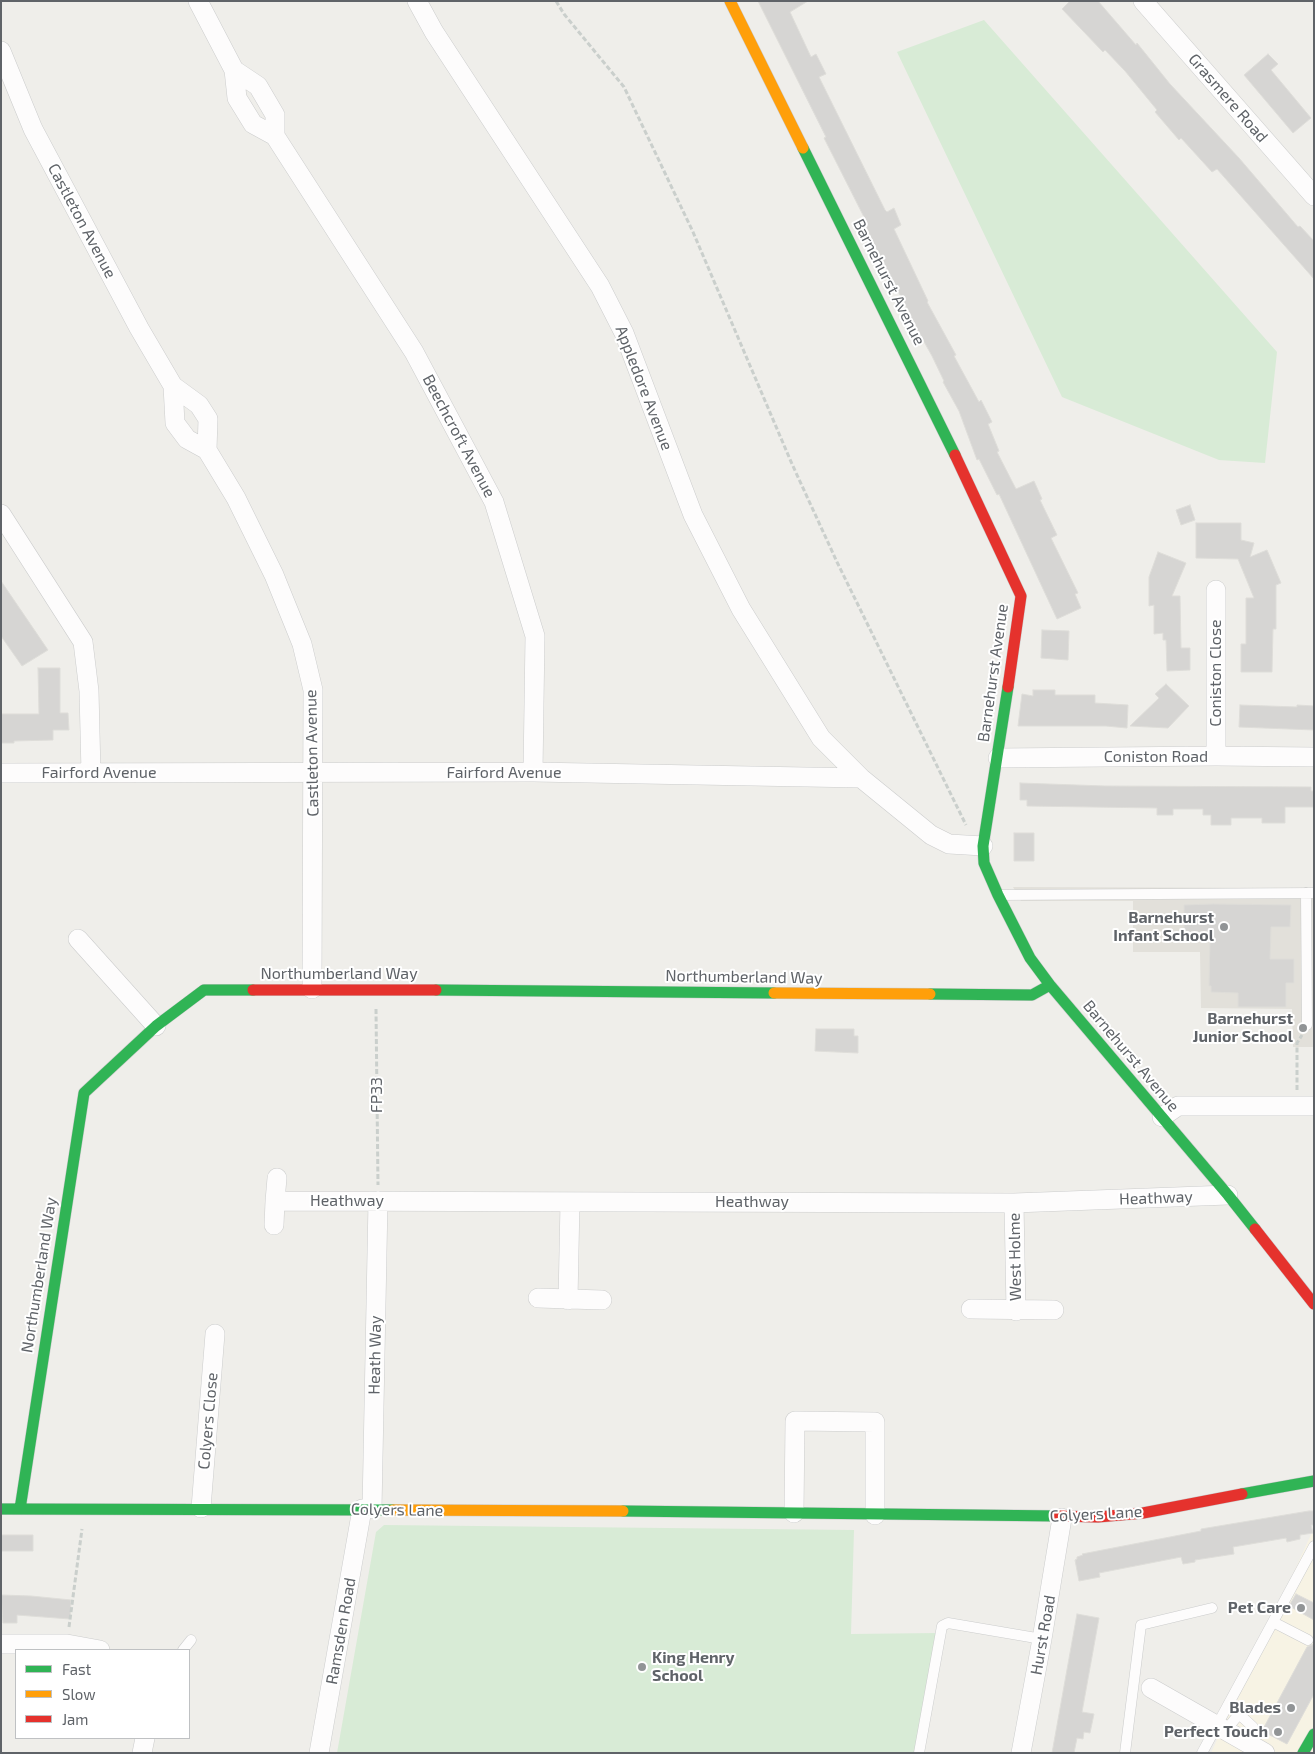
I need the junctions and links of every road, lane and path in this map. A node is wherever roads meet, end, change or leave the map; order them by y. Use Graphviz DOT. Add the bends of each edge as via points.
graph roads {
  1 [pos="198,1"];
  2 [pos="417,1"];
  3 [pos="556,1"];
  4 [pos="730,1"];
  5 [pos="1143,1"];
  6 [pos="1,51"];
  7 [pos="1314,196"];
  8 [pos="173,386"];
  9 [pos="207,450"];
  10 [pos="1,514"];
  11 [pos="1216,590"];
  12 [pos="1216,756"];
  13 [pos="1314,757"];
  14 [pos="998,758"];
  15 [pos="533,772"];
  16 [pos="1,773"];
  17 [pos="91,773"];
  18 [pos="314,773"];
  19 [pos="861,778"];
  20 [pos="979,846"];
  21 [pos="1310,893"];
  22 [pos="998,895"];
  23 [pos="78,939"];
  24 [pos="1050,985"];
  25 [pos="312,988"];
  26 [pos="376,990"];
  27 [pos="1307,1025"];
  28 [pos="156,1026"];
  29 [pos="1306,1105"];
  30 [pos="1162,1117"];
  31 [pos="277,1178"];
  32 [pos="1228,1195"];
  33 [pos="275,1201"];
  34 [pos="378,1201"];
  35 [pos="570,1202"];
  36 [pos="1014,1203"];
  37 [pos="274,1225"];
  38 [pos="538,1298"];
  39 [pos="568,1300"];
  40 [pos="602,1300"];
  41 [pos="1314,1304"];
  42 [pos="972,1309"];
  43 [pos="1054,1310"];
  44 [pos="1016,1311"];
  45 [pos="215,1334"];
  46 [pos="1314,1480"];
  47 [pos="200,1508"];
  48 [pos="1,1509"];
  49 [pos="20,1509"];
  50 [pos="85,1509"];
  51 [pos="367,1509"];
  52 [pos="794,1513"];
  53 [pos="875,1515"];
  54 [pos="1062,1518"];
  55 [pos="1314,1546"];
  56 [pos="1212,1608"];
  57 [pos="1273,1622"];
  58 [pos="1042,1639"];
  59 [pos="191,1640"];
  60 [pos="1308,1640"];
  61 [pos="1,1644"];
  62 [pos="67,1644"];
  63 [pos="94,1649"];
  64 [pos="184,1649"];
  65 [pos="1151,1688"];
  66 [pos="1253,1726"];
  67 [pos="1222,1728"];
  68 [pos="1314,1734"];
  69 [pos="145,1739"];
  70 [pos="142,1753"];
  71 [pos="319,1753"];
  72 [pos="919,1753"];
  73 [pos="1021,1753"];
  74 [pos="1125,1753"];
  75 [pos="1202,1753"];
  76 [pos="1266,1753"];
  77 [pos="1303,1753"];
  1 -- 15 [label="street, Beechcroft Avenue" via="234,70 258,86 275,115 275,136 414,352 494,502 535,636"];
  2 -- 19 [label="street, Appledore Avenue" via="600,286 624,333 693,515 741,609 821,738"];
  3 -- 20 [label="path" via="624,87 693,232 837,562"];
  4 -- 14 [label="street, Barnehurst Avenue" via="932,406 1021,596"];
  5 -- 7 [label="street, Grasmere Road"];
  6 -- 8 [label="street, Castleton Avenue" via="33,129"];
  8 -- 9 [label="street, Castleton Avenue" via="199,405 208,419"];
  8 -- 9 [label="street, Castleton Avenue" via="175,423 187,439"];
  9 -- 18 [label="street, Castleton Avenue" via="236,498 274,575 302,644 313,690"];
  10 -- 17 [label="street" via="83,642 89,691"];
  11 -- 12 [label="street, Coniston Close"];
  12 -- 13 [label="street, Coniston Road"];
  12 -- 14 [label="street, Coniston Road"];
  14 -- 20 [label="street, Barnehurst Avenue"];
  15 -- 18 [label="street, Fairford Avenue"];
  15 -- 19 [label="street, Fairford Avenue"];
  16 -- 17 [label="street, Fairford Avenue"];
  17 -- 18 [label="street, Fairford Avenue"];
  18 -- 25 [label="street, Castleton Avenue"];
  19 -- 20 [label="street" via="931,835 949,844"];
  20 -- 22 [label="street, Barnehurst Avenue"];
  21 -- 22 [label="lane"];
  21 -- 27 [label="lane"];
  22 -- 24 [label="street, Barnehurst Avenue" via="1030,958"];
  23 -- 28 [label="street"];
  24 -- 26 [label="street, Northumberland Way" via="1032,995"];
  24 -- 30 [label="street, Barnehurst Avenue"];
  25 -- 26 [label="street, Northumberland Way"];
  25 -- 28 [label="street, Northumberland Way" via="204,990"];
  26 -- 34 [label="path, FP33"];
  27 -- 29 [label="path" via="1297,1043"];
  28 -- 49 [label="street, Northumberland Way" via="84,1093"];
  29 -- 30 [label="street" via="1178,1106"];
  30 -- 32 [label="street, Barnehurst Avenue"];
  31 -- 33 [label="street"];
  32 -- 36 [label="street, Heathway"];
  32 -- 41 [label="street, Barnehurst Avenue"];
  33 -- 34 [label="street, Heathway"];
  33 -- 37 [label="street"];
  34 -- 35 [label="street, Heathway"];
  34 -- 51 [label="street, Heath Way"];
  35 -- 36 [label="street, Heathway"];
  35 -- 39 [label="street"];
  36 -- 44 [label="street, West Holme"];
  38 -- 39 [label="street"];
  39 -- 40 [label="street"];
  42 -- 44 [label="street, West Holme"];
  43 -- 44 [label="street, West Holme"];
  45 -- 47 [label="street, Colyers Close"];
  46 -- 54 [label="street, Colyers Lane" via="1143,1513"];
  47 -- 50 [label="street, Colyers Lane"];
  47 -- 51 [label="street, Colyers Lane"];
  48 -- 49 [label="street, Colyers Lane"];
  49 -- 50 [label="street, Colyers Lane"];
  50 -- 62 [label="path"];
  51 -- 52 [label="street, Colyers Lane"];
  51 -- 71 [label="street, Ramsden Road"];
  52 -- 53 [label="street, Colyers Lane"];
  52 -- 53 [label="street" via="795,1422 875,1422"];
  53 -- 54 [label="street, Colyers Lane"];
  54 -- 58 [label="street, Hurst Road"];
  55 -- 57 [label="lane"];
  56 -- 74 [label="lane" via="1141,1625"];
  57 -- 60 [label="lane"];
  57 -- 67 [label="lane"];
  58 -- 72 [label="lane" via="948,1623 942,1626"];
  58 -- 73 [label="street, Hurst Road"];
  59 -- 64 [label="lane"];
  61 -- 62 [label="street"];
  62 -- 63 [label="street"];
  65 -- 67 [label="street"];
  66 -- 67 [label="lane" via="1239,1714"];
  67 -- 75 [label="lane"];
  67 -- 76 [label="street"];
  68 -- 77 [label="street"];
  69 -- 70 [label="street"];
}
